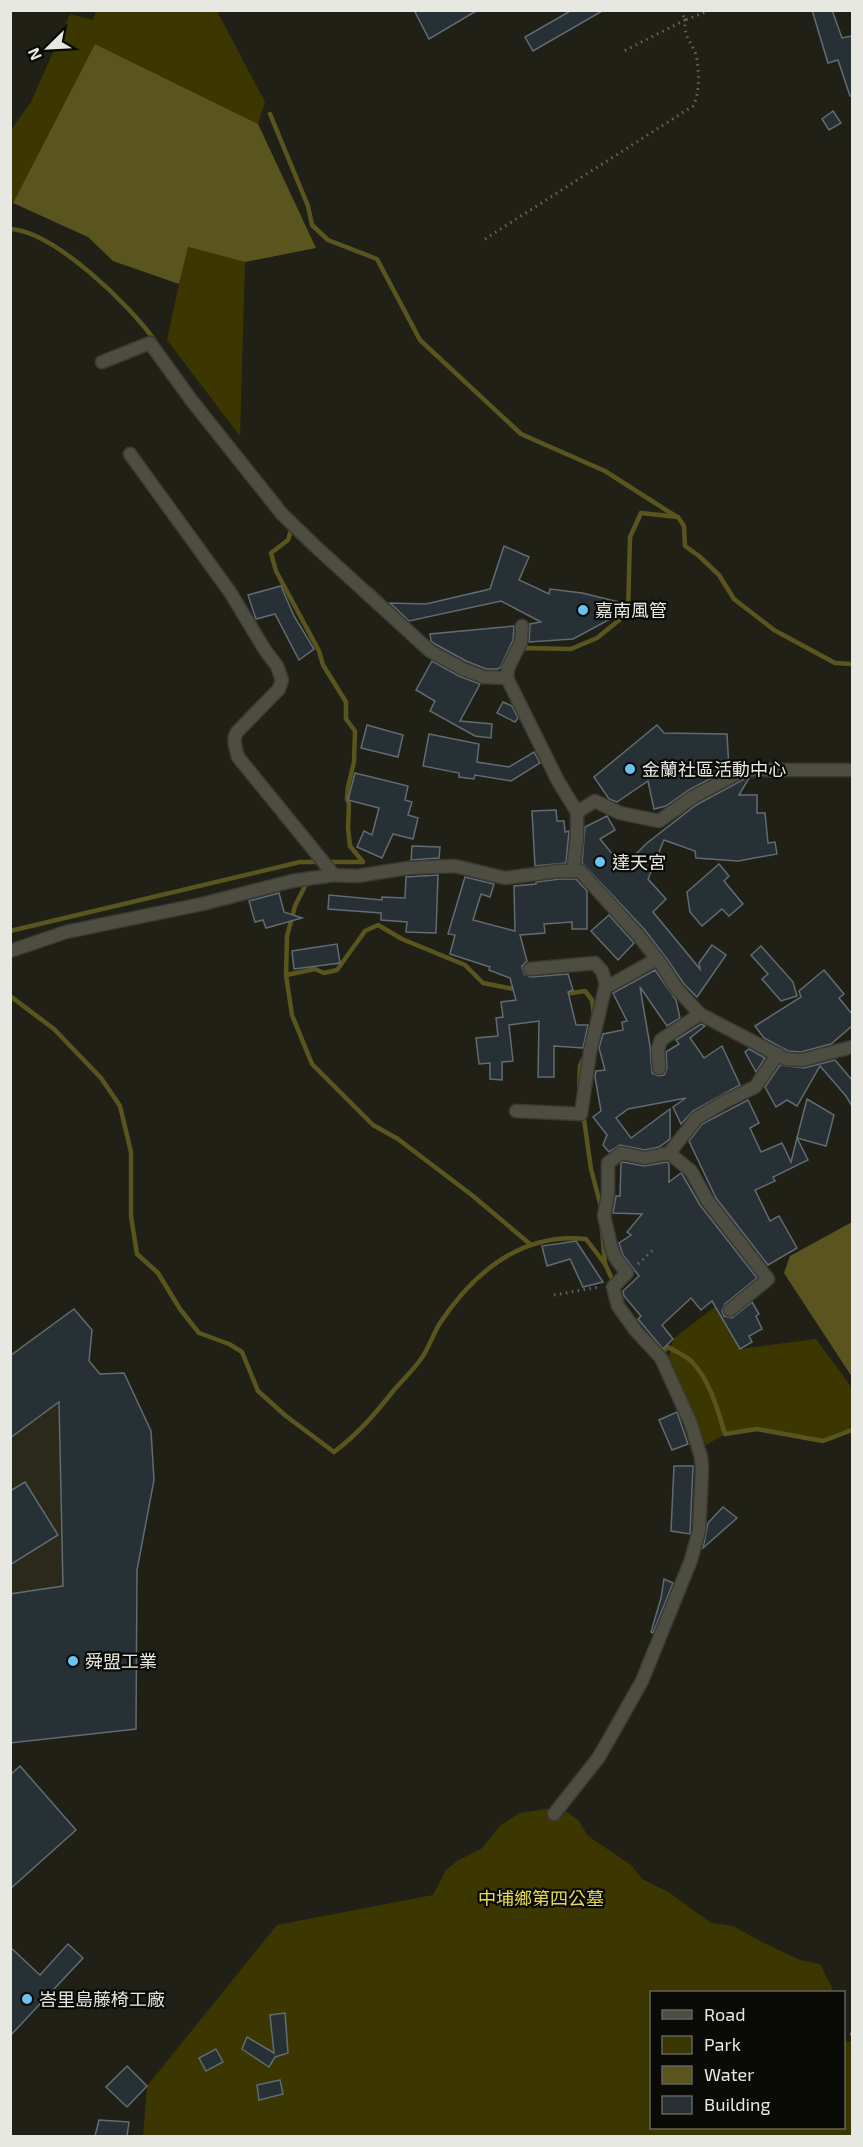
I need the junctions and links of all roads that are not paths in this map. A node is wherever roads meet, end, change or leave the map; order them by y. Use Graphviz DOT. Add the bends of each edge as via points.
graph roads {
  1 [pos="102,362"];
  2 [pos="130,454"];
  3 [pos="522,626"];
  4 [pos="507,678"];
  5 [pos="852,771"];
  6 [pos="577,812"];
  7 [pos="573,871"];
  8 [pos="334,875"];
  9 [pos="10,951"];
  10 [pos="657,959"];
  11 [pos="530,969"];
  12 [pos="607,987"];
  13 [pos="700,1014"];
  14 [pos="852,1047"];
  15 [pos="778,1054"];
  16 [pos="659,1068"];
  17 [pos="516,1111"];
  18 [pos="669,1153"];
  19 [pos="730,1310"];
  20 [pos="554,1815"];
  1 -- 4 [label="street" via="150,344 282,514 403,629 430,651 463,669 484,677"];
  2 -- 8 [label="street" via="230,592 278,666 282,680 279,689 235,736 238,757"];
  3 -- 4 [label="street" via="521,642"];
  4 -- 6 [label="street"];
  5 -- 6 [label="street" via="744,770 659,821 620,813 595,801"];
  6 -- 7 [label="street"];
  7 -- 8 [label="street" via="505,878 455,866"];
  7 -- 10 [label="street" via="580,871"];
  8 -- 9 [label="street" via="66,932"];
  10 -- 12 [label="street"];
  10 -- 13 [label="street"];
  11 -- 12 [label="street" via="595,963"];
  12 -- 17 [label="street" via="590,1052 581,1114"];
  13 -- 15 [label="street"];
  13 -- 16 [label="street" via="661,1040"];
  14 -- 15 [label="street" via="802,1060"];
  15 -- 18 [label="street" via="755,1087 697,1118"];
  18 -- 19 [label="street" via="692,1171 707,1200 768,1280"];
  18 -- 20 [label="street" via="645,1158 621,1153 608,1163 604,1216 612,1250 627,1273 613,1287 618,1306 661,1358 691,1424 701,1457 699,1532 642,1681 598,1757"];
}
